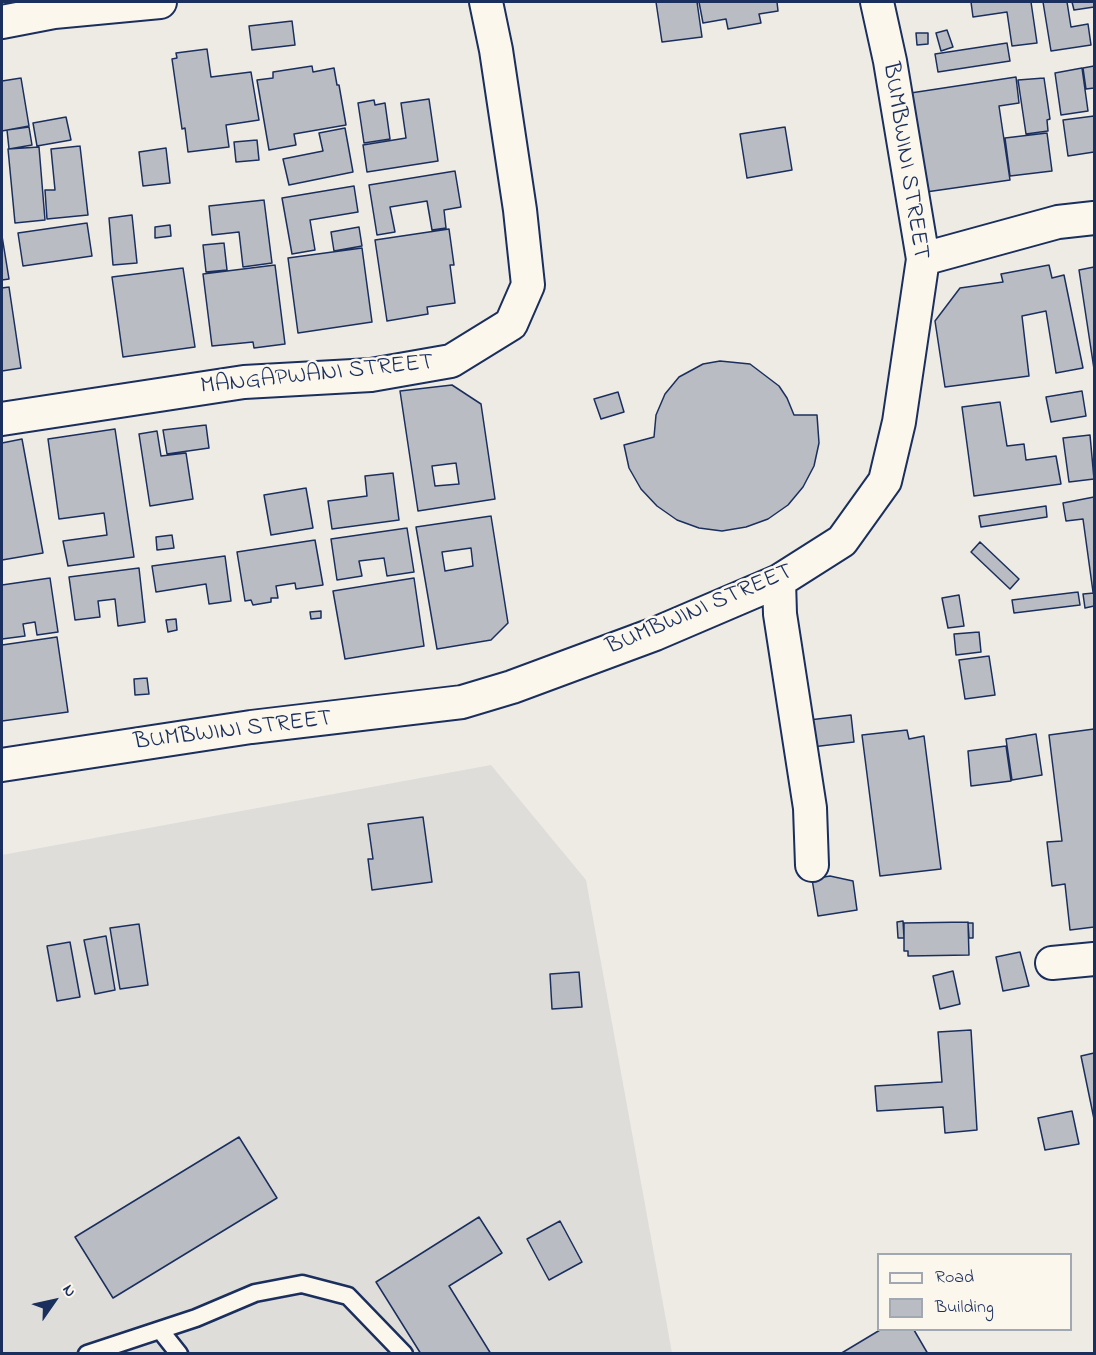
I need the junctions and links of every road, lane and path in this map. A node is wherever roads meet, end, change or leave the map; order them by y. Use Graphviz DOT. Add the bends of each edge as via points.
graph roads {
  1 [pos="160,2"];
  2 [pos="486,2"];
  3 [pos="877,2"];
  4 [pos="2,22"];
  5 [pos="1095,218"];
  6 [pos="923,259"];
  7 [pos="2,419"];
  8 [pos="779,581"];
  9 [pos="2,765"];
  10 [pos="812,865"];
  11 [pos="1095,959"];
  12 [pos="1052,963"];
  13 [pos="160,1330"];
  14 [pos="87,1353"];
  15 [pos="179,1353"];
  16 [pos="405,1353"];
  1 -- 4 [label="street" via="54,12"];
  2 -- 7 [label="street, MANGAPWANI STREET" via="500,73 528,285 510,324 451,361 371,375 244,382"];
  3 -- 6 [label="street, BUMBWINI STREET"];
  5 -- 6 [label="street" via="1058,222"];
  6 -- 8 [label="street, BUMBWINI STREET" via="900,422 885,481 842,541"];
  8 -- 9 [label="street, BUMBWINI STREET" via="655,634 462,702 251,727"];
  8 -- 10 [label="street" via="780,615 810,808"];
  11 -- 12 [label="street"];
  13 -- 14 [label="lane"];
  13 -- 15 [label="lane"];
  13 -- 16 [label="lane" via="255,1293 302,1284 348,1296"];
}
